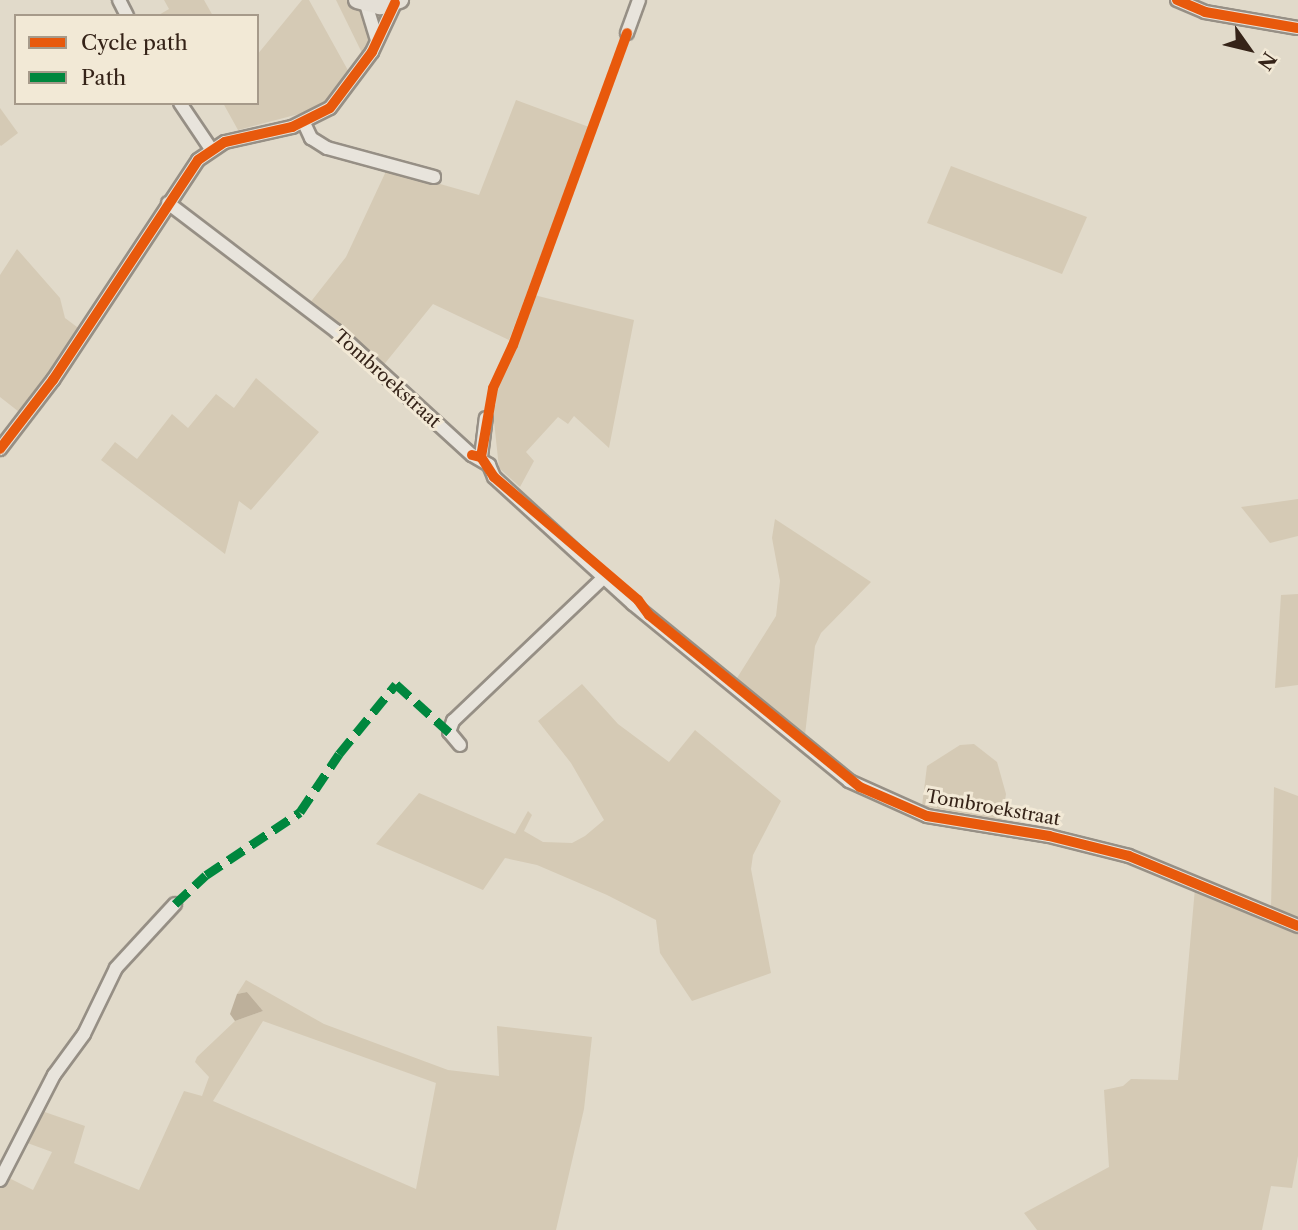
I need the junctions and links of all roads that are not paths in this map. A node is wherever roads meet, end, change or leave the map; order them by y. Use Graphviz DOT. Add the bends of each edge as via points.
graph roads {
  1 [pos="639,0"];
  2 [pos="1177,0"];
  3 [pos="397,1"];
  4 [pos="362,2"];
  5 [pos="1298,29"];
  6 [pos="627,33"];
  7 [pos="377,43"];
  8 [pos="181,105"];
  9 [pos="304,123"];
  10 [pos="211,149"];
  11 [pos="434,177"];
  12 [pos="168,203"];
  13 [pos="486,418"];
  14 [pos="0,449"];
  15 [pos="481,457"];
  16 [pos="594,566"];
  17 [pos="603,578"];
  18 [pos="649,615"];
  19 [pos="460,745"];
  20 [pos="175,904"];
  21 [pos="1298,926"];
  22 [pos="0,1180"];
  1 -- 6 [label="street"];
  2 -- 5 [label="street" via="1205,12"];
  3 -- 4 [label="main road"];
  3 -- 7 [label="street"];
  4 -- 7 [label="street" via="376,25"];
  7 -- 9 [label="street" via="336,103"];
  8 -- 10 [label="street"];
  9 -- 10 [label="street" via="237,138"];
  9 -- 11 [label="street" via="310,138 327,148"];
  10 -- 12 [label="street"];
  12 -- 14 [label="street" via="53,380"];
  12 -- 15 [label="street, Tombroekstraat" via="336,331 472,455"];
  13 -- 15 [label="street"];
  15 -- 16 [label="street, Tombroekstraat" via="494,477"];
  16 -- 17 [label="street, Tombroekstraat"];
  16 -- 18 [label="street, Tombroekstraat" via="630,593"];
  17 -- 18 [label="street, Tombroekstraat"];
  17 -- 19 [label="street" via="453,720 449,732"];
  18 -- 21 [label="street, Tombroekstraat" via="831,768 882,799 936,818 1049,836 1129,856"];
  20 -- 22 [label="street" via="116,968 84,1034 54,1075"];
}
